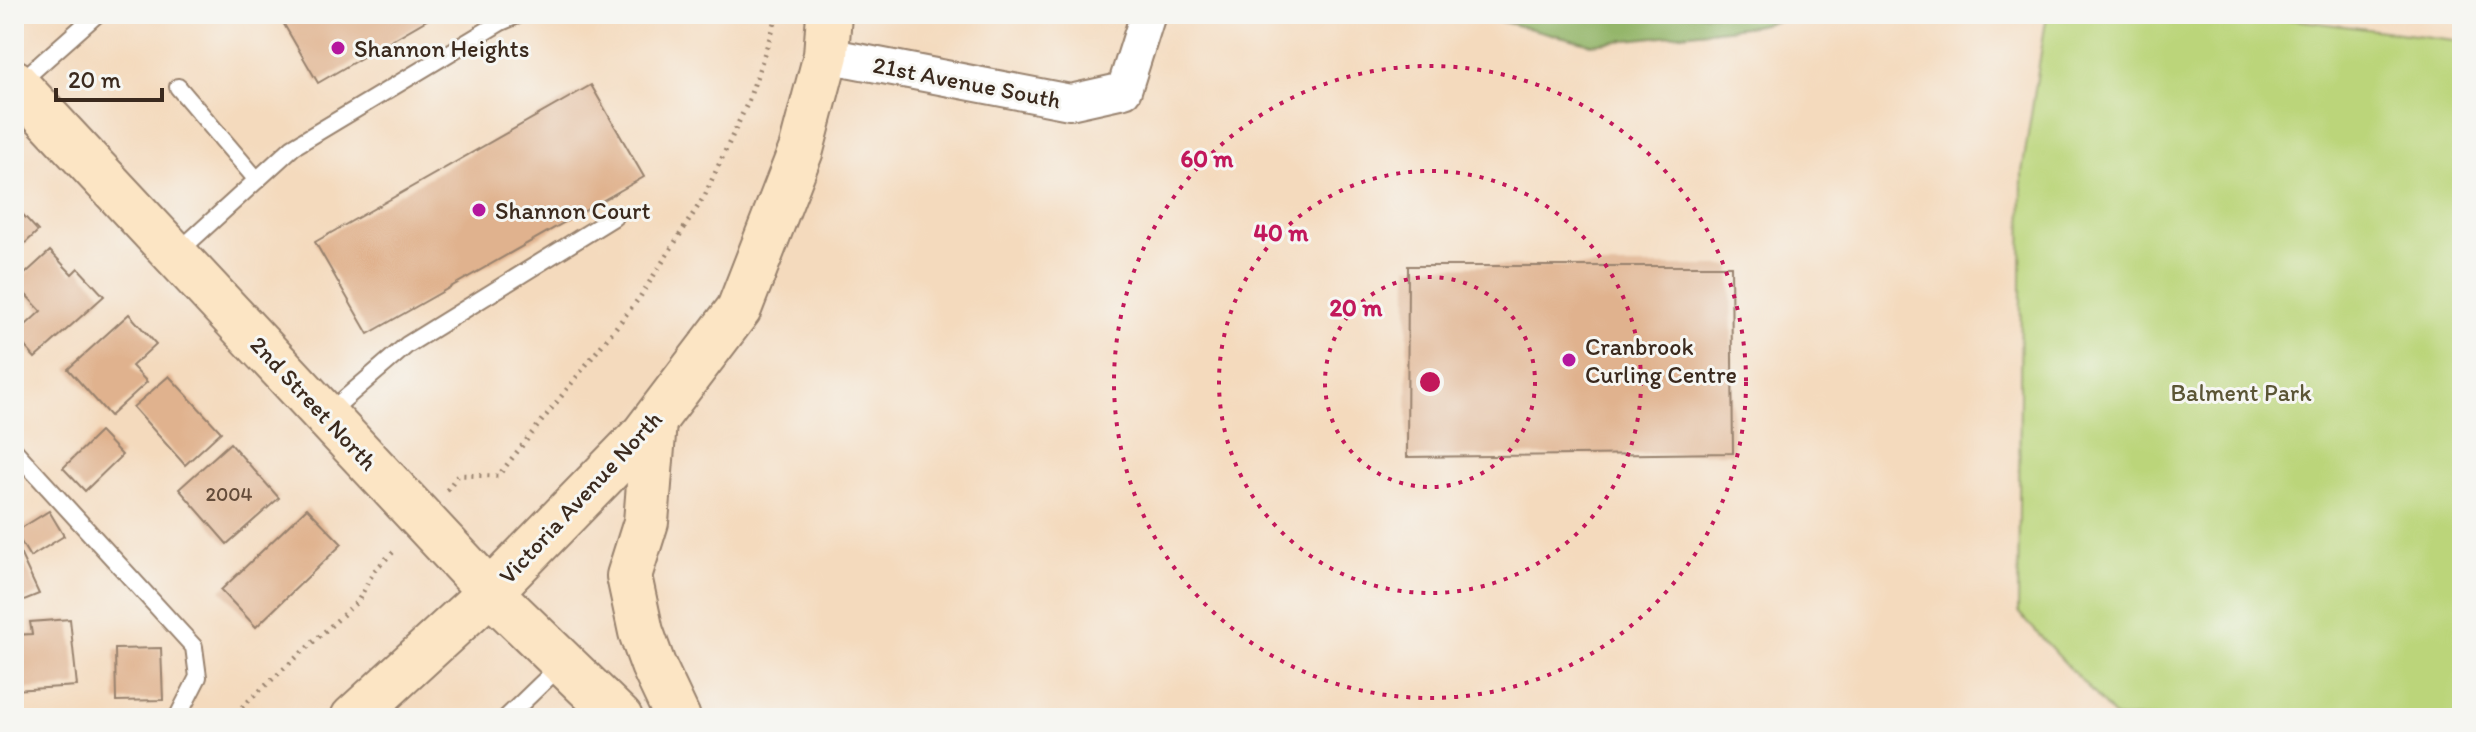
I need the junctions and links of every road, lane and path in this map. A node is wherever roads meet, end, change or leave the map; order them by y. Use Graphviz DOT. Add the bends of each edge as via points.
graph roads {
  1 [pos="97,14"];
  2 [pos="520,14"];
  3 [pos="778,14"];
  4 [pos="1148,14"];
  5 [pos="828,34"];
  6 [pos="15,85"];
  7 [pos="178,87"];
  8 [pos="257,180"];
  9 [pos="614,217"];
  10 [pos="176,254"];
  11 [pos="326,415"];
  12 [pos="654,422"];
  13 [pos="14,450"];
  14 [pos="425,520"];
  15 [pos="490,592"];
  16 [pos="564,662"];
  17 [pos="366,714"];
  18 [pos="177,718"];
  19 [pos="230,718"];
  20 [pos="506,718"];
  21 [pos="620,718"];
  22 [pos="678,718"];
  1 -- 6 [label="lane"];
  2 -- 8 [label="lane" via="293,147"];
  3 -- 14 [label="path" via="748,102 704,197 640,297 498,476 458,475"];
  4 -- 5 [label="street, 21st Avenue South" via="1124,90 1070,102"];
  5 -- 12 [label="main road, Victoria Avenue North" via="801,150 739,309"];
  6 -- 10 [label="main road, 2nd Street North"];
  7 -- 8 [label="lane"];
  8 -- 10 [label="lane"];
  9 -- 11 [label="lane" via="407,345"];
  10 -- 11 [label="main road, 2nd Street North"];
  11 -- 14 [label="main road, 2nd Street North"];
  12 -- 15 [label="main road, Victoria Avenue North"];
  12 -- 22 [label="main road" via="646,522 629,576 641,632"];
  13 -- 18 [label="lane" via="194,647 198,677"];
  14 -- 15 [label="main road, 2nd Street North"];
  14 -- 19 [label="path" via="374,571 358,601"];
  15 -- 16 [label="main road, 2nd Street North"];
  15 -- 17 [label="main road, Victoria Avenue North"];
  16 -- 20 [label="lane"];
  16 -- 21 [label="main road, 2nd Street North"];
}
